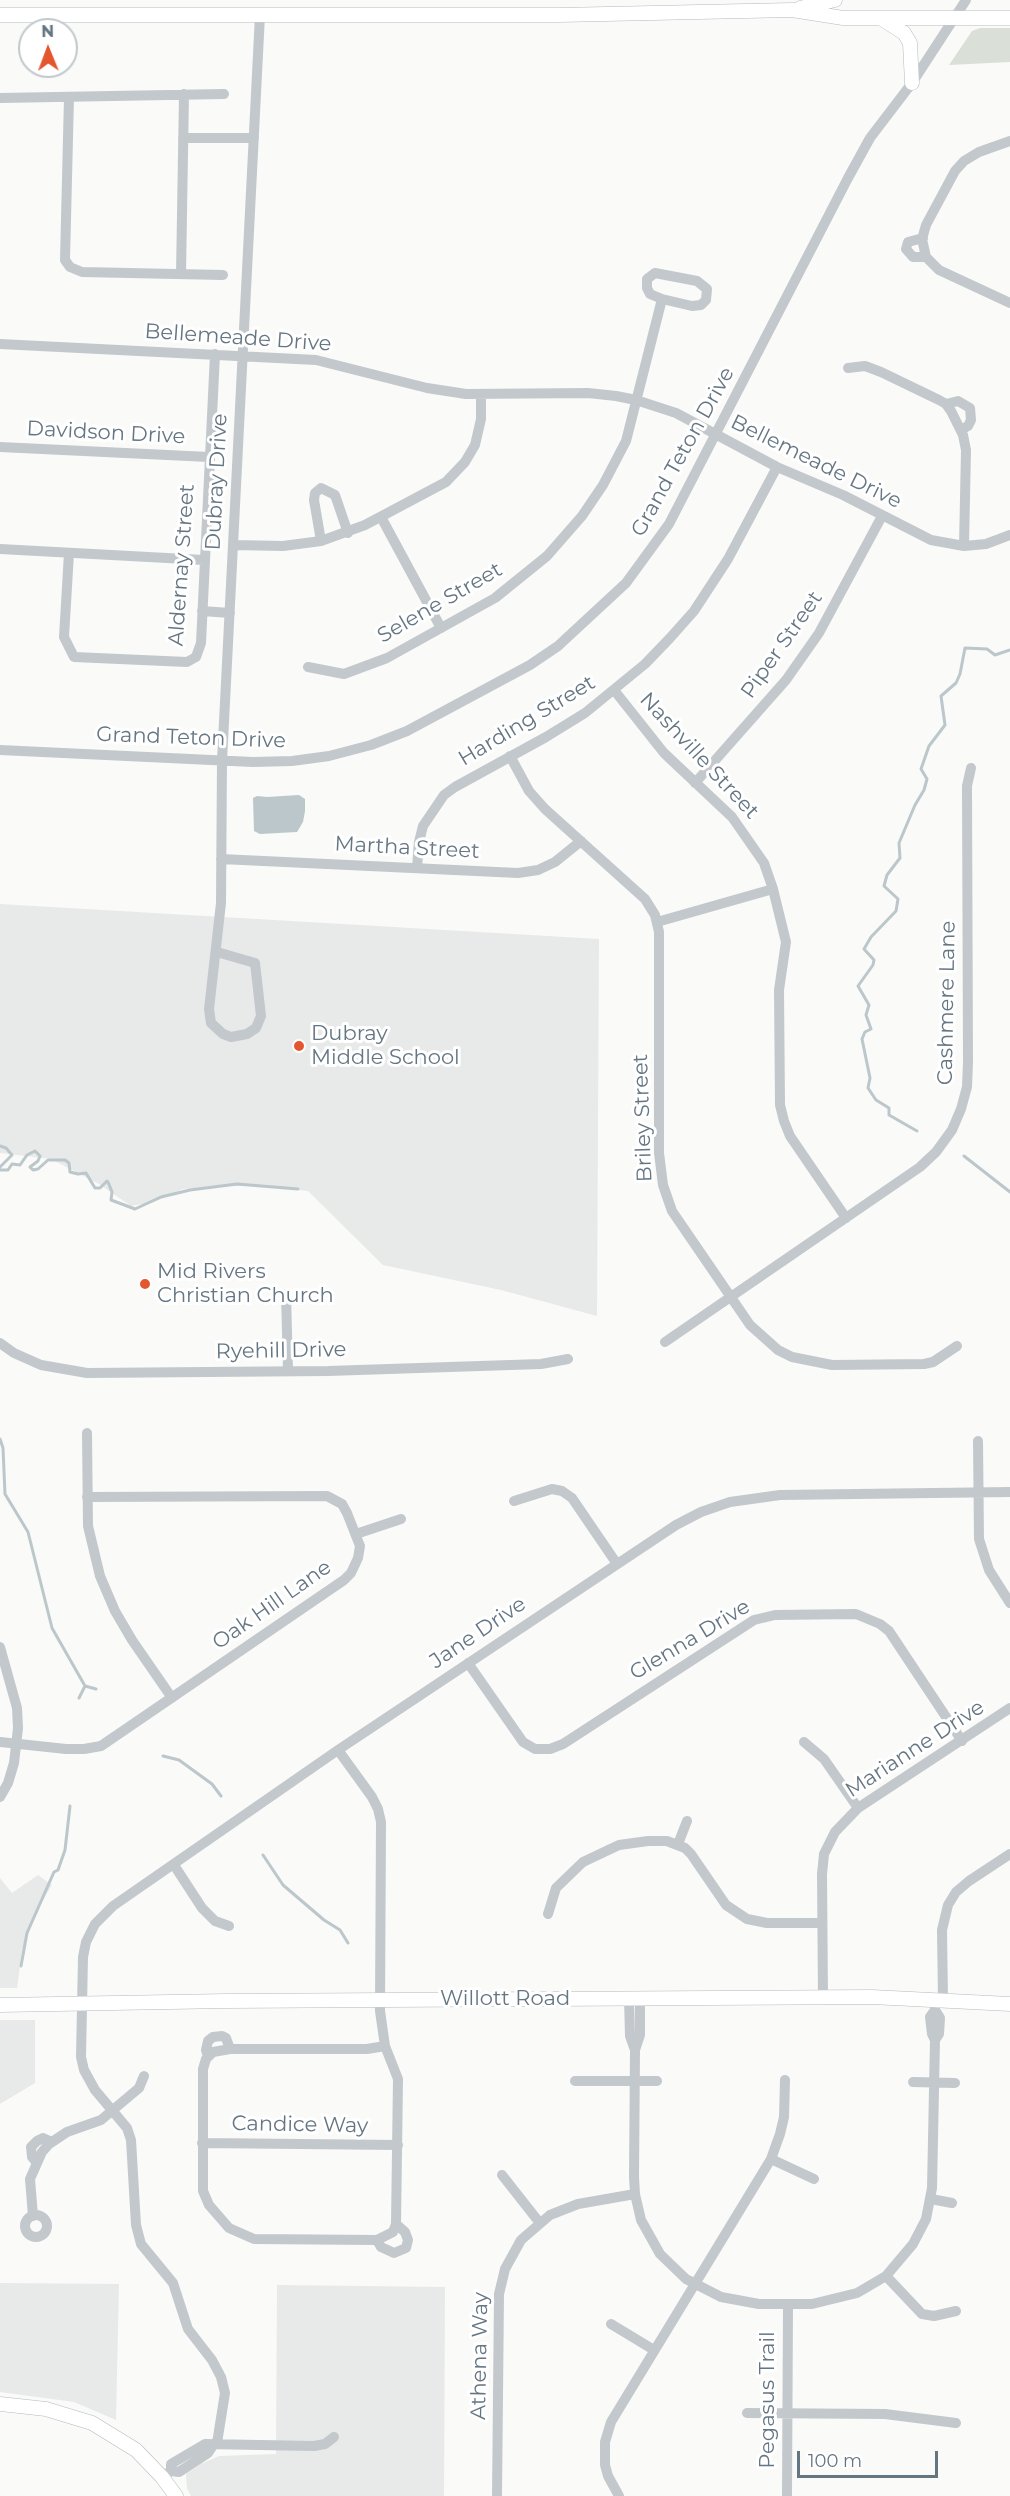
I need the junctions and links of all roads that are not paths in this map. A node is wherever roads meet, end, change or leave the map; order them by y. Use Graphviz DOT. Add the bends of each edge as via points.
graph roads {
  1 [pos="835,0"];
  2 [pos="966,0"];
  3 [pos="704,6"];
  4 [pos="792,10"];
  5 [pos="0,15"];
  6 [pos="260,15"];
  7 [pos="956,17"];
  8 [pos="880,18"];
  9 [pos="1010,18"];
  10 [pos="912,83"];
  11 [pos="184,94"];
  12 [pos="224,94"];
  13 [pos="69,97"];
  14 [pos="0,98"];
  15 [pos="183,138"];
  16 [pos="254,138"];
  17 [pos="1010,141"];
  18 [pos="922,237"];
  19 [pos="926,257"];
  20 [pos="181,274"];
  21 [pos="223,275"];
  22 [pos="662,299"];
  23 [pos="1010,303"];
  24 [pos="0,344"];
  25 [pos="215,354"];
  26 [pos="243,356"];
  27 [pos="848,368"];
  28 [pos="481,394"];
  29 [pos="636,400"];
  30 [pos="946,404"];
  31 [pos="961,430"];
  32 [pos="716,435"];
  33 [pos="0,447"];
  34 [pos="209,457"];
  35 [pos="777,467"];
  36 [pos="882,516"];
  37 [pos="381,517"];
  38 [pos="348,533"];
  39 [pos="1010,535"];
  40 [pos="321,541"];
  41 [pos="234,545"];
  42 [pos="964,546"];
  43 [pos="0,549"];
  44 [pos="69,553"];
  45 [pos="204,560"];
  46 [pos="202,611"];
  47 [pos="230,614"];
  48 [pos="441,628"];
  49 [pos="308,667"];
  50 [pos="614,690"];
  51 [pos="0,750"];
  52 [pos="510,756"];
  53 [pos="222,761"];
  54 [pos="971,768"];
  55 [pos="695,783"];
  56 [pos="581,840"];
  57 [pos="221,858"];
  58 [pos="417,868"];
  59 [pos="773,889"];
  60 [pos="657,922"];
  61 [pos="217,952"];
  62 [pos="846,1218"];
  63 [pos="286,1294"];
  64 [pos="730,1297"];
  65 [pos="665,1342"];
  66 [pos="0,1343"];
  67 [pos="957,1346"];
  68 [pos="568,1359"];
  69 [pos="288,1371"];
  70 [pos="87,1433"];
  71 [pos="978,1441"];
  72 [pos="1010,1491"];
  73 [pos="978,1493"];
  74 [pos="87,1497"];
  75 [pos="514,1501"];
  76 [pos="400,1519"];
  77 [pos="356,1534"];
  78 [pos="617,1564"];
  79 [pos="1010,1603"];
  80 [pos="0,1647"];
  81 [pos="468,1663"];
  82 [pos="172,1698"];
  83 [pos="1010,1708"];
  84 [pos="0,1742"];
  85 [pos="804,1742"];
  86 [pos="962,1742"];
  87 [pos="17,1743"];
  88 [pos="338,1750"];
  89 [pos="0,1797"];
  90 [pos="858,1808"];
  91 [pos="687,1821"];
  92 [pos="678,1844"];
  93 [pos="1010,1854"];
  94 [pos="174,1865"];
  95 [pos="548,1914"];
  96 [pos="822,1923"];
  97 [pos="229,1926"];
  98 [pos="635,1998"];
  99 [pos="824,1998"];
  100 [pos="380,2000"];
  101 [pos="938,2003"];
  102 [pos="82,2004"];
  103 [pos="1010,2004"];
  104 [pos="0,2005"];
  105 [pos="385,2046"];
  106 [pos="144,2076"];
  107 [pos="785,2080"];
  108 [pos="575,2081"];
  109 [pos="635,2081"];
  110 [pos="657,2081"];
  111 [pos="913,2082"];
  112 [pos="934,2082"];
  113 [pos="955,2083"];
  114 [pos="113,2110"];
  115 [pos="202,2143"];
  116 [pos="398,2145"];
  117 [pos="771,2159"];
  118 [pos="502,2175"];
  119 [pos="814,2179"];
  120 [pos="635,2194"];
  121 [pos="931,2199"];
  122 [pos="952,2204"];
  123 [pos="33,2216"];
  124 [pos="539,2222"];
  125 [pos="396,2224"];
  126 [pos="377,2240"];
  127 [pos="886,2276"];
  128 [pos="694,2284"];
  129 [pos="788,2304"];
  130 [pos="956,2311"];
  131 [pos="611,2324"];
  132 [pos="654,2350"];
  133 [pos="0,2404"];
  134 [pos="747,2413"];
  135 [pos="787,2413"];
  136 [pos="956,2423"];
  137 [pos="334,2437"];
  138 [pos="216,2444"];
  139 [pos="167,2474"];
  140 [pos="176,2496"];
  141 [pos="497,2496"];
  142 [pos="619,2496"];
  143 [pos="787,2496"];
  1 -- 4 [label="main road"];
  2 -- 7 [label="street, Grand Teton Drive"];
  3 -- 4 [label="main road"];
  3 -- 6 [label="main road" via="560,15"];
  4 -- 8 [label="main road" via="843,18"];
  5 -- 6 [label="main road"];
  6 -- 16 [label="street, Dubray Drive"];
  7 -- 8 [label="main road"];
  7 -- 9 [label="main road"];
  7 -- 10 [label="street, Grand Teton Drive"];
  8 -- 10 [label="main road" via="897,26 908,39"];
  10 -- 32 [label="street, Grand Teton Drive" via="870,138"];
  11 -- 12 [label="street"];
  11 -- 13 [label="street"];
  11 -- 15 [label="street"];
  13 -- 14 [label="street"];
  13 -- 20 [label="street" via="64,260 82,272"];
  15 -- 16 [label="street"];
  15 -- 20 [label="street"];
  16 -- 26 [label="street, Dubray Drive"];
  17 -- 18 [label="street" via="964,161 944,188"];
  18 -- 19 [label="street"];
  18 -- 19 [label="street" via="908,242 906,249 913,257"];
  19 -- 23 [label="street" via="939,270"];
  20 -- 21 [label="street"];
  22 -- 22 [label="street" via="701,305 706,300 706,289 697,281 655,273 647,279 647,288 650,294"];
  22 -- 29 [label="street, Selene Street"];
  24 -- 25 [label="street, Bellemeade Drive"];
  25 -- 26 [label="street, Bellemeade Drive"];
  25 -- 34 [label="street, Aldernay Street"];
  26 -- 28 [label="street, Bellemeade Drive" via="316,360 427,388"];
  26 -- 41 [label="street, Dubray Drive"];
  27 -- 30 [label="street" via="871,368"];
  28 -- 29 [label="street, Bellemeade Drive" via="596,393"];
  28 -- 37 [label="street" via="479,431 461,467 446,482"];
  29 -- 32 [label="street, Bellemeade Drive" via="676,413"];
  29 -- 48 [label="street, Selene Street" via="618,457 603,485 563,538 511,587"];
  30 -- 31 [label="street"];
  30 -- 31 [label="street" via="958,401 970,408 971,420"];
  31 -- 42 [label="street" via="966,450"];
  32 -- 35 [label="street, Bellemeade Drive"];
  32 -- 53 [label="street, Grand Teton Drive" via="669,524 626,583 579,629 530,665 407,731 371,745 292,761"];
  33 -- 34 [label="street, Davidson Drive"];
  34 -- 45 [label="street, Aldernay Street"];
  35 -- 36 [label="street, Bellemeade Drive"];
  35 -- 50 [label="street, Harding Street" via="739,541 694,611 645,664"];
  36 -- 42 [label="street, Bellemeade Drive" via="931,540"];
  36 -- 55 [label="street, Piper Street" via="819,633 786,680"];
  37 -- 38 [label="street"];
  37 -- 48 [label="street"];
  38 -- 40 [label="street"];
  38 -- 40 [label="street" via="335,495 321,488 314,500"];
  39 -- 42 [label="street, Bellemeade Drive" via="986,544"];
  40 -- 41 [label="street" via="283,546"];
  41 -- 47 [label="street, Dubray Drive"];
  43 -- 44 [label="street"];
  44 -- 45 [label="street"];
  44 -- 46 [label="street, Aldernay Street" via="64,637 74,657 187,662 196,657 201,643"];
  45 -- 46 [label="street, Aldernay Street"];
  46 -- 47 [label="street"];
  47 -- 53 [label="street, Dubray Drive"];
  48 -- 49 [label="street, Selene Street" via="352,672"];
  50 -- 52 [label="street, Harding Street" via="585,713"];
  50 -- 55 [label="street, Nashville Street" via="664,753"];
  51 -- 53 [label="street, Grand Teton Drive"];
  52 -- 56 [label="street, Briley Street" via="529,791"];
  52 -- 58 [label="street, Harding Street" via="455,787 435,805 423,826"];
  53 -- 57 [label="street, Dubray Drive"];
  54 -- 62 [label="street, Cashmere Lane" via="966,786 968,1062 961,1109 936,1152"];
  55 -- 59 [label="street, Nashville Street" via="742,830 764,863"];
  56 -- 58 [label="street, Martha Street" via="568,854 538,870 518,873"];
  56 -- 60 [label="street, Briley Street" via="645,899"];
  57 -- 58 [label="street, Martha Street"];
  57 -- 61 [label="street, Dubray Drive"];
  59 -- 60 [label="street"];
  59 -- 62 [label="street, Nashville Street" via="786,942 779,990 782,1113 790,1136"];
  60 -- 64 [label="street, Briley Street" via="662,1178 672,1211"];
  61 -- 61 [label="street, Dubray Drive" via="210,1016 216,1029 231,1037 251,1032 261,1016 255,963"];
  62 -- 64 [label="street, Cashmere Lane"];
  63 -- 69 [label="street"];
  64 -- 65 [label="street, Cashmere Lane"];
  64 -- 67 [label="street, Briley Street" via="763,1338 792,1358 809,1362 924,1364"];
  66 -- 69 [label="street, Ryehill Drive" via="41,1365 87,1373"];
  68 -- 69 [label="street, Ryehill Drive" via="541,1364"];
  70 -- 74 [label="street"];
  71 -- 73 [label="street"];
  72 -- 73 [label="street, Jane Drive"];
  73 -- 78 [label="street, Jane Drive" via="757,1497 701,1512"];
  73 -- 79 [label="street" via="983,1555"];
  74 -- 77 [label="street, Oak Hill Lane" via="327,1496 342,1504"];
  74 -- 82 [label="street" via="93,1554 107,1593 132,1640"];
  75 -- 78 [label="street" via="552,1489 562,1491 572,1498"];
  76 -- 77 [label="street"];
  77 -- 82 [label="street, Oak Hill Lane" via="360,1546 351,1574"];
  78 -- 81 [label="street, Jane Drive"];
  80 -- 87 [label="street" via="17,1708"];
  81 -- 86 [label="street, Glenna Drive" via="523,1742 535,1749 550,1749 754,1620 775,1615 856,1614 889,1631"];
  81 -- 88 [label="street, Jane Drive"];
  82 -- 87 [label="street, Oak Hill Lane" via="101,1746 66,1749"];
  83 -- 86 [label="street, Marianne Drive"];
  84 -- 87 [label="street, Oak Hill Lane"];
  85 -- 90 [label="street" via="824,1759"];
  86 -- 90 [label="street, Marianne Drive"];
  87 -- 89 [label="street" via="8,1783"];
  88 -- 94 [label="street, Jane Drive"];
  88 -- 100 [label="street" via="372,1797 381,1822"];
  90 -- 96 [label="street, Marianne Drive" via="835,1832 824,1854"];
  91 -- 92 [label="street"];
  92 -- 95 [label="street" via="633,1842 583,1862 556,1888"];
  92 -- 96 [label="street" via="698,1861 726,1905 741,1916 767,1923"];
  93 -- 101 [label="street" via="969,1881 948,1905 942,1929"];
  94 -- 97 [label="street" via="202,1908 215,1921"];
  94 -- 102 [label="street, Jane Drive" via="113,1906 95,1924 82,1957"];
  96 -- 99 [label="street, Marianne Drive"];
  98 -- 99 [label="main road, Willott Road"];
  98 -- 100 [label="main road, Willott Road"];
  98 -- 109 [label="street" via="640,2036 635,2050"];
  99 -- 101 [label="main road, Willott Road"];
  100 -- 102 [label="main road, Willott Road"];
  100 -- 105 [label="street"];
  101 -- 103 [label="main road, Willott Road"];
  101 -- 112 [label="street"];
  102 -- 104 [label="main road, Willott Road"];
  102 -- 114 [label="street, Jane Drive" via="84,2070"];
  105 -- 115 [label="street" via="213,2052 203,2069"];
  105 -- 116 [label="street" via="398,2079"];
  106 -- 114 [label="street" via="139,2088"];
  107 -- 117 [label="street" via="784,2117"];
  108 -- 109 [label="street"];
  109 -- 110 [label="street"];
  109 -- 120 [label="street"];
  111 -- 112 [label="street"];
  112 -- 113 [label="street"];
  112 -- 121 [label="street"];
  114 -- 123 [label="street" via="52,2142 36,2162 29,2189"];
  114 -- 138 [label="street, Jane Drive" via="131,2140 136,2225 141,2244 173,2283 188,2329 221,2377 224,2399"];
  115 -- 116 [label="street, Candice Way"];
  115 -- 126 [label="street" via="203,2191 209,2205 229,2228 254,2239"];
  116 -- 125 [label="street"];
  117 -- 119 [label="street"];
  117 -- 128 [label="street"];
  118 -- 124 [label="street"];
  120 -- 124 [label="street, Athena Way" via="564,2208"];
  120 -- 128 [label="street" via="641,2220 652,2242 670,2265"];
  121 -- 122 [label="street"];
  121 -- 127 [label="street" via="913,2244"];
  124 -- 141 [label="street, Athena Way" via="511,2255 499,2294"];
  125 -- 126 [label="street" via="393,2232"];
  125 -- 126 [label="street" via="405,2232 406,2248 394,2253"];
  127 -- 129 [label="street" via="843,2298"];
  127 -- 130 [label="street" via="922,2314 934,2316"];
  128 -- 129 [label="street" via="732,2301"];
  128 -- 132 [label="street"];
  129 -- 135 [label="street, Pegasus Trail"];
  131 -- 132 [label="street"];
  132 -- 142 [label="street" via="606,2433 605,2465"];
  133 -- 139 [label="main road" via="46,2409 92,2423"];
  134 -- 135 [label="street"];
  135 -- 136 [label="street" via="899,2414"];
  135 -- 143 [label="street, Pegasus Trail"];
  137 -- 138 [label="street" via="314,2446"];
  138 -- 139 [label="street" via="190,2451 171,2464"];
  139 -- 140 [label="main road"];
}
